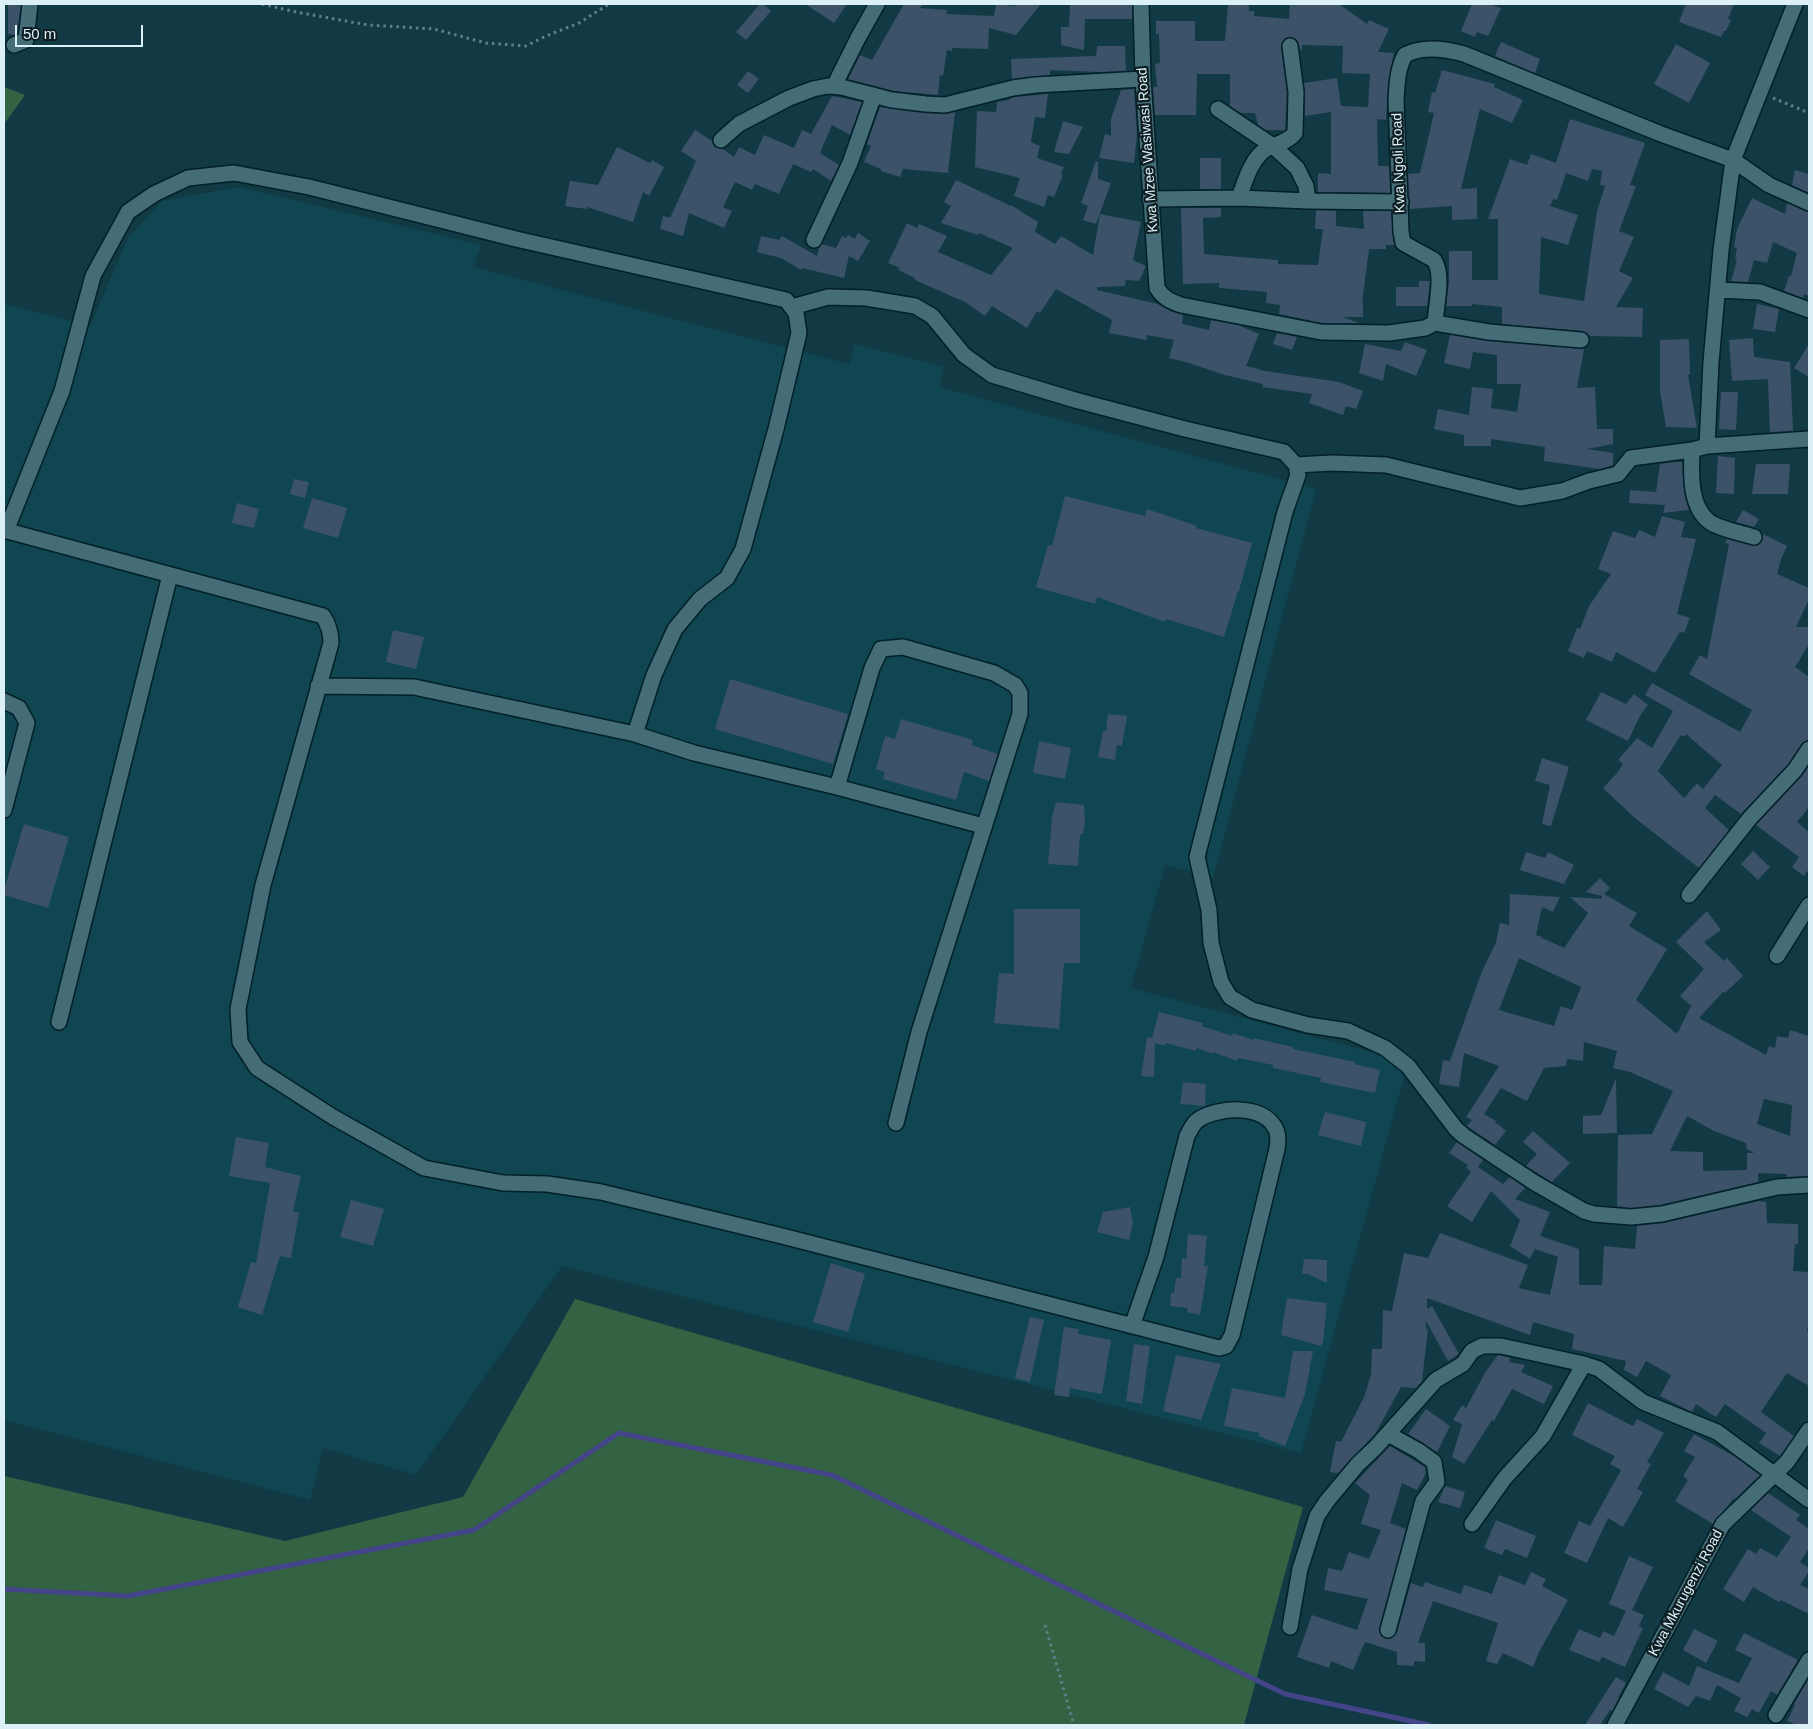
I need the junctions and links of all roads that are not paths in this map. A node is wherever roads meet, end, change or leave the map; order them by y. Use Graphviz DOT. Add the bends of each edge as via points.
graph roads {
  1 [pos="30,4"];
  2 [pos="877,4"];
  3 [pos="1141,4"];
  4 [pos="1794,4"];
  5 [pos="14,45"];
  6 [pos="1290,46"];
  7 [pos="1143,79"];
  8 [pos="834,86"];
  9 [pos="874,95"];
  10 [pos="1218,109"];
  11 [pos="721,140"];
  12 [pos="1272,146"];
  13 [pos="1733,160"];
  14 [pos="1239,198"];
  15 [pos="1150,199"];
  16 [pos="1308,201"];
  17 [pos="1400,202"];
  18 [pos="1809,203"];
  19 [pos="814,240"];
  20 [pos="1718,290"];
  21 [pos="792,307"];
  22 [pos="1809,310"];
  23 [pos="1435,323"];
  24 [pos="1580,340"];
  25 [pos="1809,439"];
  26 [pos="1707,446"];
  27 [pos="1692,450"];
  28 [pos="1296,465"];
  29 [pos="5,530"];
  30 [pos="1754,537"];
  31 [pos="170,575"];
  32 [pos="318,686"];
  33 [pos="4,701"];
  34 [pos="635,734"];
  35 [pos="1809,749"];
  36 [pos="837,787"];
  37 [pos="4,810"];
  38 [pos="983,826"];
  39 [pos="1689,894"];
  40 [pos="1809,905"];
  41 [pos="1778,956"];
  42 [pos="59,1022"];
  43 [pos="896,1123"];
  44 [pos="1809,1185"];
  45 [pos="1132,1326"];
  46 [pos="1584,1364"];
  47 [pos="1809,1430"];
  48 [pos="1388,1434"];
  49 [pos="1775,1475"];
  50 [pos="1809,1500"];
  51 [pos="1472,1524"];
  52 [pos="1290,1627"];
  53 [pos="1388,1630"];
  54 [pos="1809,1660"];
  55 [pos="1776,1715"];
  56 [pos="1615,1725"];
  1 -- 5 [label="street" via="26,40"];
  2 -- 8 [label="street"];
  3 -- 7 [label="street, Kwa Mzee Wasiwasi Road"];
  4 -- 13 [label="street"];
  6 -- 12 [label="street" via="1296,92 1296,130 1292,137"];
  7 -- 9 [label="street" via="1013,88 945,105 911,103"];
  7 -- 15 [label="street, Kwa Mzee Wasiwasi Road"];
  8 -- 9 [label="street"];
  8 -- 11 [label="street" via="813,89 789,98 739,124"];
  9 -- 19 [label="street" via="850,163"];
  10 -- 12 [label="street"];
  12 -- 14 [label="street" via="1256,160"];
  12 -- 16 [label="street" via="1297,168 1306,186"];
  13 -- 17 [label="street, Kwa Ngoli Road" via="1464,54 1418,51 1405,55 1398,82"];
  13 -- 18 [label="street" via="1769,185"];
  13 -- 20 [label="street"];
  14 -- 15 [label="street"];
  14 -- 16 [label="street"];
  15 -- 23 [label="street, Kwa Mzee Wasiwasi Road" via="1157,288 1169,301 1321,332 1389,333 1424,328"];
  16 -- 17 [label="street"];
  17 -- 23 [label="street, Kwa Ngoli Road" via="1403,243 1434,260 1439,271"];
  20 -- 22 [label="street" via="1760,292"];
  20 -- 26 [label="street"];
  21 -- 28 [label="street" via="828,297 866,298 915,306 932,316 964,354 992,376 1185,429 1284,452"];
  21 -- 29 [label="street" via="786,300 516,239 309,187 234,173 188,178 154,194 128,212 93,276 62,391"];
  21 -- 34 [label="street" via="799,333 743,549 727,578 700,598 676,629 654,675"];
  23 -- 24 [label="street" via="1489,332"];
  25 -- 26 [label="street"];
  26 -- 27 [label="street"];
  27 -- 28 [label="street" via="1630,458 1618,474 1562,491 1520,498 1386,465"];
  27 -- 30 [label="street" via="1695,502 1700,512 1713,524"];
  28 -- 44 [label="street" via="1298,475 1285,512 1197,857 1220,982 1230,997 1252,1010 1308,1025 1348,1031 1385,1048 1408,1066 1464,1136 1584,1211 1612,1216 1656,1215 1778,1187"];
  29 -- 31 [label="street"];
  31 -- 32 [label="street" via="323,616 331,644"];
  31 -- 42 [label="street"];
  32 -- 34 [label="street" via="414,687"];
  32 -- 45 [label="street" via="263,885 238,1009 240,1042 257,1068 333,1117 424,1168 503,1183 548,1184 601,1192"];
  33 -- 37 [label="street" via="19,708 27,723"];
  34 -- 36 [label="street" via="694,753"];
  35 -- 39 [label="street" via="1795,770 1750,818"];
  36 -- 38 [label="street"];
  36 -- 38 [label="street" via="872,668 881,649 903,647 994,673 1015,685 1020,693 1020,714"];
  38 -- 43 [label="street" via="919,1032"];
  40 -- 41 [label="street"];
  45 -- 45 [label="street" via="1219,1348 1226,1346 1246,1283 1277,1149 1278,1135 1273,1125 1259,1114 1241,1109 1210,1114 1196,1121 1187,1136 1156,1257"];
  46 -- 48 [label="street" via="1501,1346 1482,1346 1472,1351 1463,1364 1436,1380"];
  46 -- 49 [label="street" via="1599,1369 1643,1402 1717,1432"];
  46 -- 51 [label="street" via="1543,1436 1504,1479"];
  47 -- 49 [label="street, Kwa Mkurugenzi Road"];
  48 -- 52 [label="street" via="1358,1464 1318,1516 1300,1568"];
  48 -- 53 [label="street" via="1434,1462 1437,1482 1423,1501"];
  49 -- 50 [label="street"];
  49 -- 56 [label="street, Kwa Mkurugenzi Road" via="1724,1524"];
  54 -- 55 [label="street"];
}
